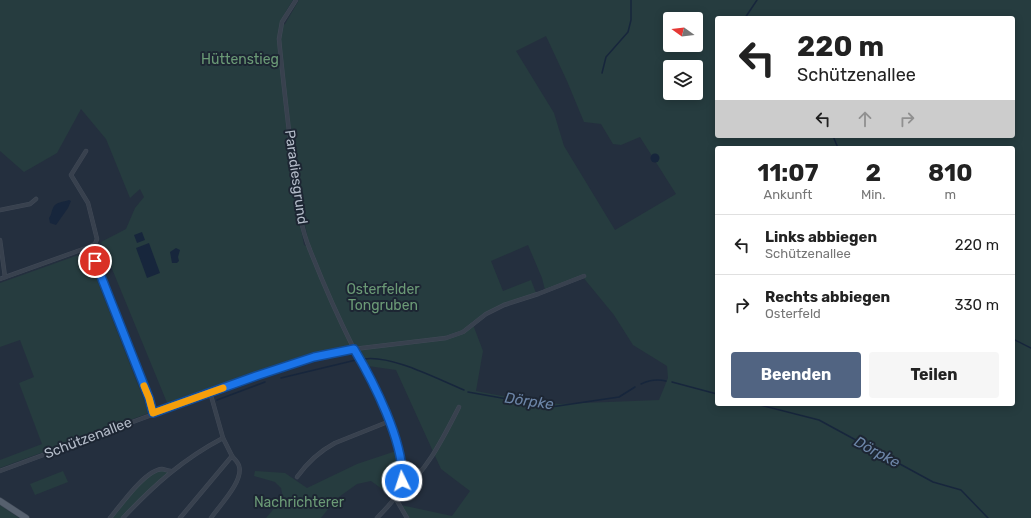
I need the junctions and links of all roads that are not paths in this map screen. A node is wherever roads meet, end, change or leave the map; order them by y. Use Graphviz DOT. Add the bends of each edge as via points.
graph roads {
  1 [pos="296,0"];
  2 [pos="86,151"];
  3 [pos="36,199"];
  4 [pos="0,210"];
  5 [pos="0,240"];
  6 [pos="89,247"];
  7 [pos="584,276"];
  8 [pos="5,277"];
  9 [pos="0,279"];
  10 [pos="354,349"];
  11 [pos="210,392"];
  12 [pos="459,407"];
  13 [pos="153,413"];
  14 [pos="390,422"];
  15 [pos="223,438"];
  16 [pos="232,456"];
  17 [pos="0,471"];
  18 [pos="171,471"];
  19 [pos="296,477"];
  20 [pos="399,493"];
  21 [pos="396,498"];
  22 [pos="0,501"];
  23 [pos="26,518"];
  24 [pos="110,518"];
  25 [pos="123,518"];
  26 [pos="180,518"];
  27 [pos="211,518"];
  28 [pos="377,518"];
  29 [pos="407,518"];
  1 -- 10 [label="street, Paradiesgrund" via="282,22 279,39 299,211 309,249"];
  2 -- 6 [label="street" via="71,175 88,203 97,239 95,244"];
  3 -- 4 [label="street" via="30,204"];
  5 -- 8 [label="street"];
  6 -- 8 [label="street"];
  6 -- 13 [label="street"];
  7 -- 10 [label="street, Schützenallee" via="504,305 458,334 446,338"];
  8 -- 9 [label="street"];
  10 -- 11 [label="street, Schützenallee" via="314,357"];
  10 -- 14 [label="street, Paradiesgrund"];
  11 -- 13 [label="street, Schützenallee"];
  11 -- 15 [label="street"];
  12 -- 20 [label="street" via="439,446 418,474"];
  13 -- 17 [label="street, Schützenallee"];
  14 -- 19 [label="street" via="335,442 311,460"];
  14 -- 20 [label="street, Paradiesgrund" via="402,468"];
  15 -- 16 [label="street"];
  15 -- 18 [label="street" via="199,450"];
  16 -- 26 [label="street"];
  16 -- 27 [label="street" via="239,465 239,474 232,490"];
  18 -- 24 [label="street" via="162,469 143,478"];
  18 -- 25 [label="street"];
  20 -- 21 [label="street"];
  21 -- 28 [label="street"];
  21 -- 29 [label="street"];
  22 -- 23 [label="main road"];
}
